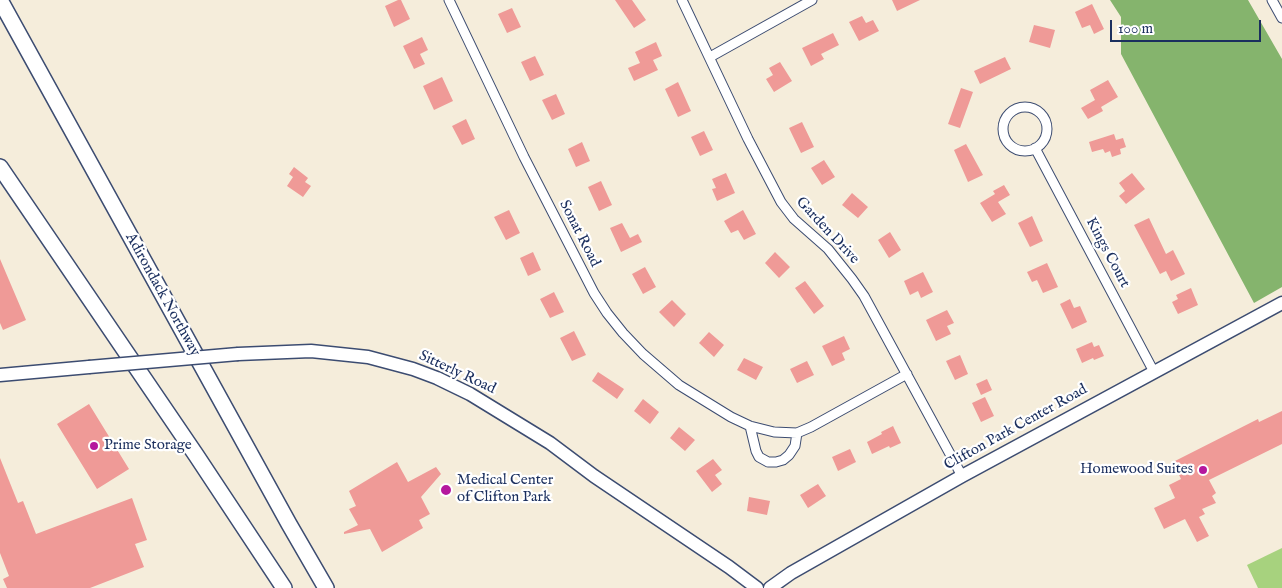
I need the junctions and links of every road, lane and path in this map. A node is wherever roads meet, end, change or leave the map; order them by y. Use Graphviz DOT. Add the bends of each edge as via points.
graph roads {
  1 [pos="0,0"];
  2 [pos="449,0"];
  3 [pos="682,0"];
  4 [pos="812,0"];
  5 [pos="1272,0"];
  6 [pos="1282,18"];
  7 [pos="710,57"];
  8 [pos="1035,148"];
  9 [pos="0,167"];
  10 [pos="1282,303"];
  11 [pos="1154,372"];
  12 [pos="907,374"];
  13 [pos="0,375"];
  14 [pos="750,426"];
  15 [pos="797,433"];
  16 [pos="962,476"];
  17 [pos="284,588"];
  18 [pos="326,588"];
  19 [pos="757,588"];
  20 [pos="770,588"];
  1 -- 18 [label="highway, Adirondack Northway"];
  2 -- 14 [label="street, Sonat Road" via="524,157 606,313 643,354 679,385 731,418"];
  3 -- 7 [label="street, Garden Drive"];
  4 -- 7 [label="street"];
  5 -- 6 [label="street"];
  7 -- 12 [label="street, Garden Drive" via="781,202 794,219 828,249 852,279"];
  8 -- 8 [label="street" via="1046,133 1042,115 1032,108 1014,110 1003,125 1008,142 1024,150"];
  8 -- 11 [label="street, Kings Court"];
  9 -- 17 [label="highway"];
  10 -- 11 [label="street, Clifton Park Center Road"];
  11 -- 16 [label="street, Clifton Park Center Road"];
  12 -- 15 [label="street, Sonat Road"];
  12 -- 16 [label="street, Garden Drive"];
  13 -- 19 [label="street, Sitterly Road, bridge" via="238,354 311,351 368,357 413,369 470,394 550,443"];
  14 -- 15 [label="street, Sonat Road"];
  14 -- 15 [label="street" via="759,457 768,462 783,460 789,455 795,446"];
  16 -- 20 [label="street, Clifton Park Center Road" via="790,573"];
}
